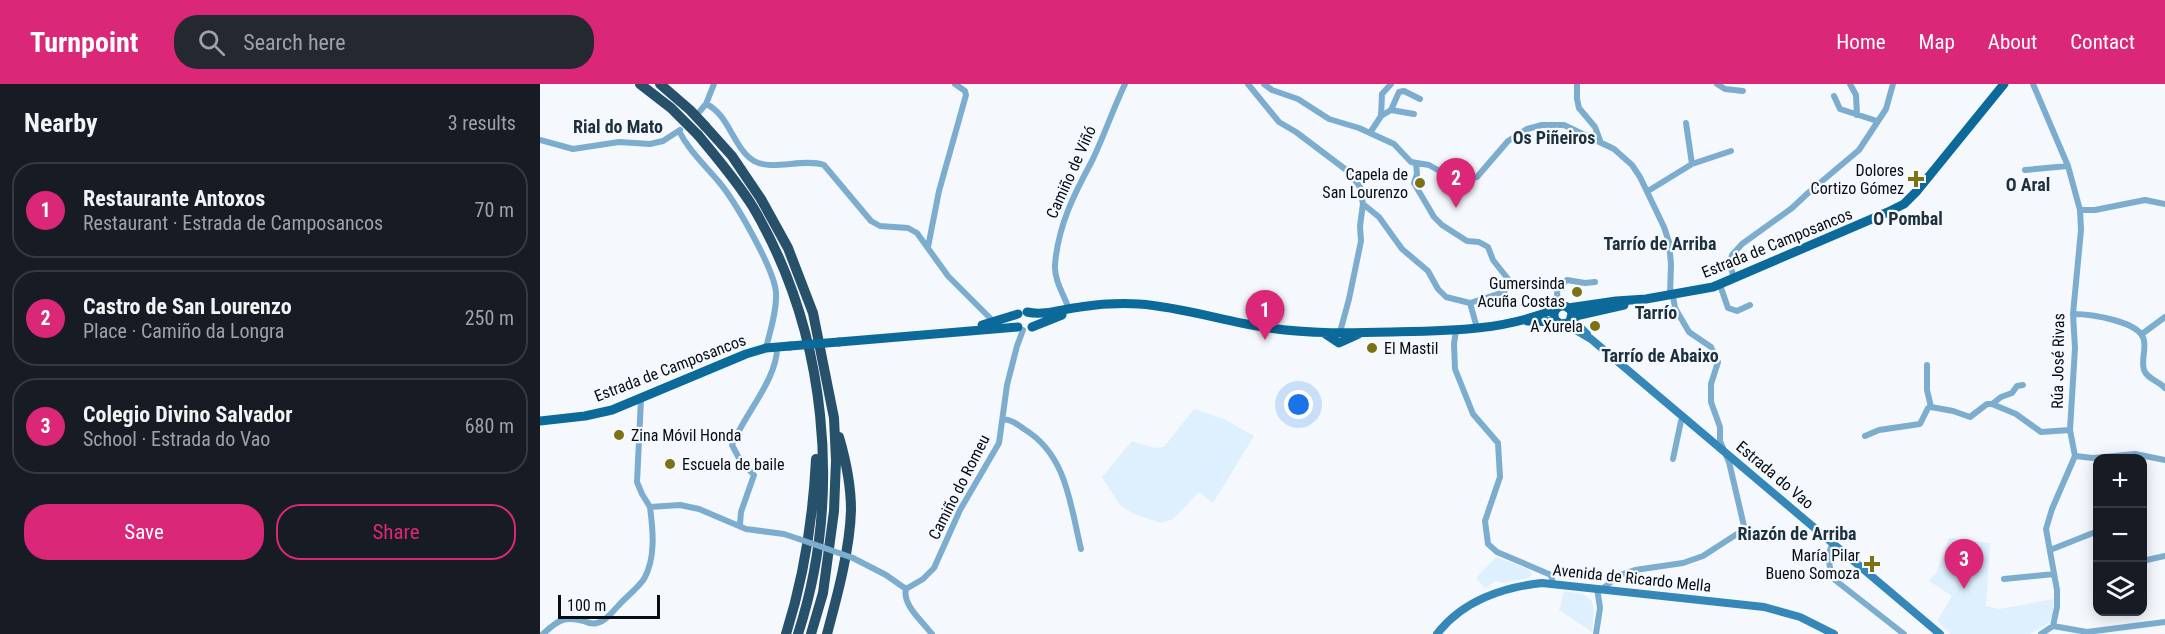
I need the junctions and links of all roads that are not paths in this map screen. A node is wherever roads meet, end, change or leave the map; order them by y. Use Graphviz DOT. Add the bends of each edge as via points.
graph roads {
  1 [pos="640,84"];
  2 [pos="660,84"];
  3 [pos="714,84"];
  4 [pos="955,84"];
  5 [pos="1125,84"];
  6 [pos="1248,84"];
  7 [pos="1264,84"];
  8 [pos="1391,84"];
  9 [pos="1577,84"];
  10 [pos="1717,84"];
  11 [pos="1850,84"];
  12 [pos="1893,84"];
  13 [pos="2004,84"];
  14 [pos="2033,84"];
  15 [pos="1743,91"];
  16 [pos="1834,96"];
  17 [pos="1420,99"];
  18 [pos="706,104"];
  19 [pos="1390,110"];
  20 [pos="699,111"];
  21 [pos="1414,114"];
  22 [pos="1857,115"];
  23 [pos="1381,116"];
  24 [pos="1877,121"];
  25 [pos="1686,123"];
  26 [pos="701,130"];
  27 [pos="1370,133"];
  28 [pos="540,140"];
  29 [pos="1602,144"];
  30 [pos="1731,151"];
  31 [pos="1416,164"];
  32 [pos="1692,164"];
  33 [pos="2068,166"];
  34 [pos="2025,170"];
  35 [pos="1648,191"];
  36 [pos="1364,204"];
  37 [pos="2165,204"];
  38 [pos="2080,210"];
  39 [pos="928,247"];
  40 [pos="1734,279"];
  41 [pos="1595,282"];
  42 [pos="1720,285"];
  43 [pos="1671,296"];
  44 [pos="1646,299"];
  45 [pos="1470,303"];
  46 [pos="1750,305"];
  47 [pos="1099,306"];
  48 [pos="1069,309"];
  49 [pos="1022,313"];
  50 [pos="2073,314"];
  51 [pos="1564,315"];
  52 [pos="1586,315"];
  53 [pos="2165,317"];
  54 [pos="992,320"];
  55 [pos="1522,321"];
  56 [pos="1580,326"];
  57 [pos="1024,328"];
  58 [pos="1477,328"];
  59 [pos="1456,330"];
  60 [pos="954,332"];
  61 [pos="2142,334"];
  62 [pos="1339,338"];
  63 [pos="1591,339"];
  64 [pos="772,348"];
  65 [pos="1927,365"];
  66 [pos="2023,385"];
  67 [pos="2165,388"];
  68 [pos="817,393"];
  69 [pos="641,399"];
  70 [pos="1992,404"];
  71 [pos="1931,407"];
  72 [pos="834,418"];
  73 [pos="1684,418"];
  74 [pos="1003,419"];
  75 [pos="540,421"];
  76 [pos="2070,430"];
  77 [pos="1866,436"];
  78 [pos="1726,453"];
  79 [pos="2075,456"];
  80 [pos="1673,459"];
  81 [pos="2165,460"];
  82 [pos="650,507"];
  83 [pos="740,524"];
  84 [pos="2093,533"];
  85 [pos="1833,544"];
  86 [pos="1081,549"];
  87 [pos="2050,550"];
  88 [pos="2165,556"];
  89 [pos="2147,560"];
  90 [pos="2054,574"];
  91 [pos="2004,579"];
  92 [pos="1553,584"];
  93 [pos="1599,589"];
  94 [pos="906,590"];
  95 [pos="2165,622"];
  96 [pos="2053,626"];
  97 [pos="543,634"];
  98 [pos="786,634"];
  99 [pos="798,634"];
  100 [pos="811,634"];
  101 [pos="827,634"];
  102 [pos="932,634"];
  103 [pos="1437,634"];
  104 [pos="1596,634"];
  105 [pos="1834,634"];
  106 [pos="1904,634"];
  107 [pos="1940,634"];
  108 [pos="2041,634"];
  1 -- 26 [label="highway, bridge"];
  2 -- 26 [label="highway, bridge" via="690,110"];
  3 -- 18 [label="street"];
  4 -- 39 [label="street" via="966,95 936,202"];
  5 -- 48 [label="street, Camiño de Viñó" via="1059,235 1055,266"];
  6 -- 36 [label="street" via="1279,122 1349,172 1360,187"];
  7 -- 27 [label="street" via="1329,119"];
  8 -- 23 [label="street" via="1382,94"];
  9 -- 29 [label="street" via="1579,108 1595,127"];
  10 -- 15 [label="street"];
  11 -- 22 [label="street" via="1856,95"];
  12 -- 24 [label="street" via="1886,109"];
  13 -- 40 [label="main road, Estrada de Camposancos" via="1928,180 1904,204"];
  14 -- 33 [label="street, Rúa José Rivas"];
  16 -- 22 [label="street" via="1840,109"];
  17 -- 19 [label="street" via="1399,92"];
  18 -- 20 [label="street"];
  18 -- 39 [label="street" via="717,112 754,161 824,165 871,221 880,226 913,230"];
  19 -- 21 [label="street"];
  19 -- 23 [label="street"];
  22 -- 24 [label="street"];
  23 -- 27 [label="street"];
  24 -- 40 [label="street" via="1859,150 1737,249 1730,259"];
  25 -- 32 [label="street"];
  26 -- 68 [label="highway" via="752,206 778,257 798,307"];
  26 -- 72 [label="highway" via="732,156 788,248 813,314"];
  27 -- 31 [label="street" via="1394,144"];
  28 -- 64 [label="street" via="578,149 618,142 654,144 680,130 688,148 731,199 773,278 776,302"];
  29 -- 31 [label="street" via="1564,125 1542,125 1518,133 1471,179 1460,180 1429,165"];
  29 -- 35 [label="street" via="1628,160"];
  30 -- 32 [label="street"];
  31 -- 45 [label="street" via="1414,183 1434,217 1467,241 1488,247 1508,279 1504,292"];
  32 -- 35 [label="street"];
  33 -- 34 [label="street"];
  33 -- 38 [label="street, Rúa José Rivas"];
  35 -- 43 [label="street" via="1669,242"];
  36 -- 45 [label="street" via="1428,272 1446,297"];
  36 -- 62 [label="street" via="1361,241"];
  37 -- 38 [label="street" via="2145,200"];
  38 -- 50 [label="street, Rúa José Rivas"];
  39 -- 54 [label="street" via="948,276"];
  40 -- 42 [label="main road, Estrada de Camposancos"];
  41 -- 51 [label="street" via="1562,283 1557,293"];
  42 -- 43 [label="main road, Estrada de Camposancos"];
  42 -- 46 [label="street" via="1728,309 1737,311"];
  43 -- 44 [label="main road, Estrada de Camposancos"];
  43 -- 78 [label="street" via="1689,332 1711,347 1718,362 1711,384 1711,402"];
  44 -- 51 [label="main road, Estrada de Camposancos" via="1616,301"];
  44 -- 52 [label="main road, Estrada de Camposancos"];
  45 -- 58 [label="street"];
  47 -- 48 [label="main road, Estrada de Camposancos"];
  47 -- 57 [label="main road, Estrada de Camposancos"];
  47 -- 62 [label="main road, Estrada de Camposancos" via="1154,305 1268,328 1323,332"];
  48 -- 49 [label="main road, Estrada de Camposancos"];
  49 -- 54 [label="main road, Estrada de Camposancos"];
  49 -- 57 [label="main road" via="1015,322"];
  49 -- 57 [label="main road" via="1034,318"];
  50 -- 61 [label="street" via="2133,326"];
  50 -- 76 [label="street, Rúa José Rivas"];
  51 -- 52 [label="main road, Estrada de Camposancos"];
  51 -- 55 [label="main road, Estrada de Camposancos"];
  51 -- 55 [label="main road, Estrada de Camposancos"];
  51 -- 56 [label="street, Estrada do Vao"];
  51 -- 63 [label="street, Estrada do Vao"];
  52 -- 56 [label="street"];
  53 -- 61 [label="street"];
  54 -- 60 [label="main road, Estrada de Camposancos"];
  55 -- 58 [label="main road, Estrada de Camposancos"];
  56 -- 63 [label="street, Estrada do Vao"];
  57 -- 60 [label="main road, Estrada de Camposancos"];
  57 -- 74 [label="street, Camiño do Romeu" via="1010,375"];
  58 -- 59 [label="main road, Estrada de Camposancos"];
  59 -- 62 [label="main road, Estrada de Camposancos" via="1361,333"];
  59 -- 92 [label="street" via="1455,369 1473,414 1495,437 1499,449 1500,477 1485,521 1488,544 1497,552 1551,575"];
  60 -- 64 [label="main road, Estrada de Camposancos, bridge"];
  61 -- 67 [label="street" via="2143,368"];
  63 -- 73 [label="street, Estrada do Vao"];
  64 -- 69 [label="main road, Estrada de Camposancos" via="722,362"];
  64 -- 83 [label="street" via="777,356 766,384 732,445 754,475"];
  65 -- 71 [label="street"];
  66 -- 70 [label="street"];
  68 -- 98 [label="highway" via="814,497 806,558"];
  68 -- 99 [label="highway" via="823,507 813,578"];
  69 -- 75 [label="main road, Estrada de Camposancos" via="603,412"];
  69 -- 82 [label="street" via="637,482"];
  70 -- 71 [label="street" via="1970,417"];
  70 -- 76 [label="street" via="2016,414 2041,432"];
  71 -- 77 [label="street" via="1915,426 1886,428"];
  72 -- 100 [label="highway" via="834,511 823,593"];
  72 -- 101 [label="highway" via="847,466 851,511 842,577"];
  73 -- 78 [label="street, Estrada do Vao"];
  73 -- 80 [label="street"];
  74 -- 86 [label="street" via="1030,432 1053,454 1064,480"];
  74 -- 94 [label="street, Camiño do Romeu" via="996,450 960,510 934,568"];
  76 -- 79 [label="street, Rúa José Rivas"];
  78 -- 85 [label="street, Estrada do Vao"];
  78 -- 93 [label="street" via="1745,524 1740,532 1703,556 1635,570"];
  79 -- 81 [label="street" via="2135,454"];
  79 -- 87 [label="street" via="2048,521"];
  82 -- 83 [label="street" via="699,508"];
  82 -- 97 [label="street" via="653,541 646,574 639,585 599,623 568,618"];
  83 -- 94 [label="street, bridge" via="752,530 784,534 852,558"];
  84 -- 87 [label="street"];
  85 -- 106 [label="street" via="1830,572 1835,580"];
  85 -- 107 [label="street, Estrada do Vao"];
  87 -- 90 [label="street"];
  88 -- 89 [label="street"];
  90 -- 91 [label="street"];
  90 -- 96 [label="street" via="2057,607"];
  92 -- 93 [label="street, Avenida de Ricardo Mella"];
  92 -- 103 [label="street, Avenida de Ricardo Mella" via="1527,585 1492,594 1452,618"];
  93 -- 104 [label="street"];
  93 -- 105 [label="street, Avenida de Ricardo Mella" via="1771,609"];
  94 -- 102 [label="street" via="909,605"];
  95 -- 96 [label="street" via="2087,632"];
  96 -- 108 [label="street"];
}
